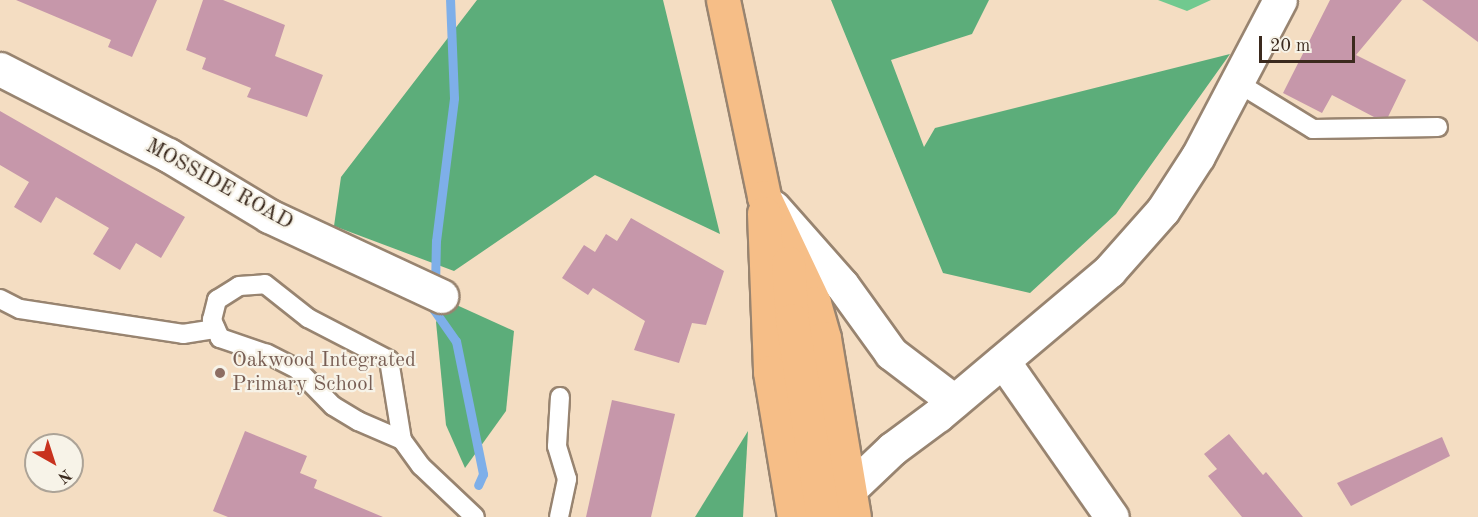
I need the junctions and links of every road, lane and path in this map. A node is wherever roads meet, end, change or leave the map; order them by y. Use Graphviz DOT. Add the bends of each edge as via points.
graph roads {
  1 [pos="723,0"];
  2 [pos="1280,0"];
  3 [pos="0,69"];
  4 [pos="1238,83"];
  5 [pos="1438,127"];
  6 [pos="764,197"];
  7 [pos="432,291"];
  8 [pos="0,299"];
  9 [pos="20,309"];
  10 [pos="0,315"];
  11 [pos="216,329"];
  12 [pos="1003,361"];
  13 [pos="560,397"];
  14 [pos="954,401"];
  15 [pos="402,440"];
  16 [pos="827,512"];
  17 [pos="475,517"];
  18 [pos="559,517"];
  19 [pos="1112,517"];
  1 -- 6 [label="highway"];
  2 -- 4 [label="street"];
  3 -- 7 [label="street, MOSSIDE ROAD" via="168,155 269,216"];
  4 -- 5 [label="lane" via="1313,129"];
  4 -- 12 [label="street" via="1163,210 1109,271"];
  6 -- 14 [label="street" via="842,285 891,353"];
  6 -- 16 [label="highway" via="770,372"];
  6 -- 16 [label="highway" via="814,303 822,330"];
  8 -- 9 [label="lane"];
  9 -- 10 [label="lane"];
  9 -- 11 [label="lane" via="183,333"];
  11 -- 15 [label="lane" via="220,338 297,369 333,406"];
  11 -- 15 [label="lane" via="212,321 217,300 239,286 265,284 308,318 389,360"];
  12 -- 14 [label="street"];
  12 -- 19 [label="street"];
  13 -- 18 [label="lane" via="557,446 567,479"];
  14 -- 16 [label="street" via="892,448"];
  15 -- 17 [label="lane" via="421,466"];
}
